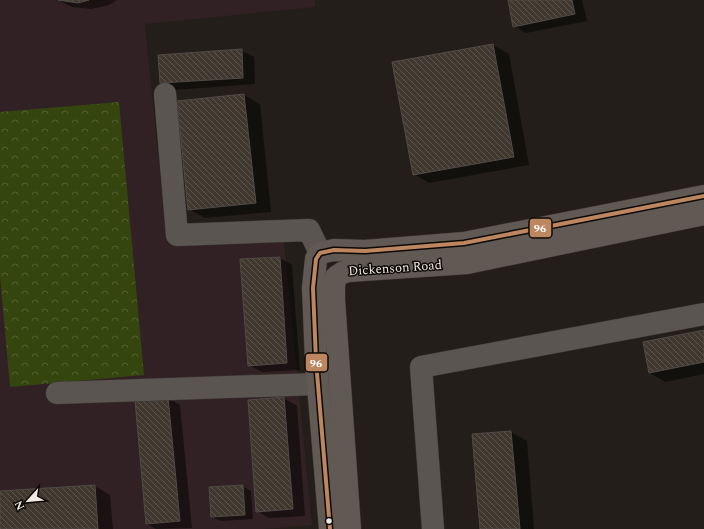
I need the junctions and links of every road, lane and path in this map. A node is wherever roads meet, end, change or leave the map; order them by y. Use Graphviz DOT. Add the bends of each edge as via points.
graph roads {
  1 [pos="165,94"];
  2 [pos="704,196"];
  3 [pos="704,214"];
  4 [pos="320,253"];
  5 [pos="466,253"];
  6 [pos="704,314"];
  7 [pos="316,361"];
  8 [pos="338,361"];
  9 [pos="318,384"];
  10 [pos="57,393"];
  11 [pos="330,529"];
  12 [pos="350,529"];
  13 [pos="433,529"];
  1 -- 4 [label="lane" via="177,235 309,230"];
  2 -- 5 [label="main road, Dickenson Road"];
  3 -- 5 [label="main road, Dickenson Road"];
  4 -- 5 [label="main road, Dickenson Road" via="334,250"];
  4 -- 7 [label="main road" via="316,259 313,288"];
  5 -- 8 [label="main road, Dickenson Road" via="342,272 336,277 334,300"];
  6 -- 13 [label="lane" via="421,367"];
  7 -- 8 [label="main road"];
  7 -- 9 [label="main road"];
  8 -- 12 [label="main road, Dickenson Road"];
  9 -- 10 [label="lane"];
  9 -- 11 [label="main road"];
}
